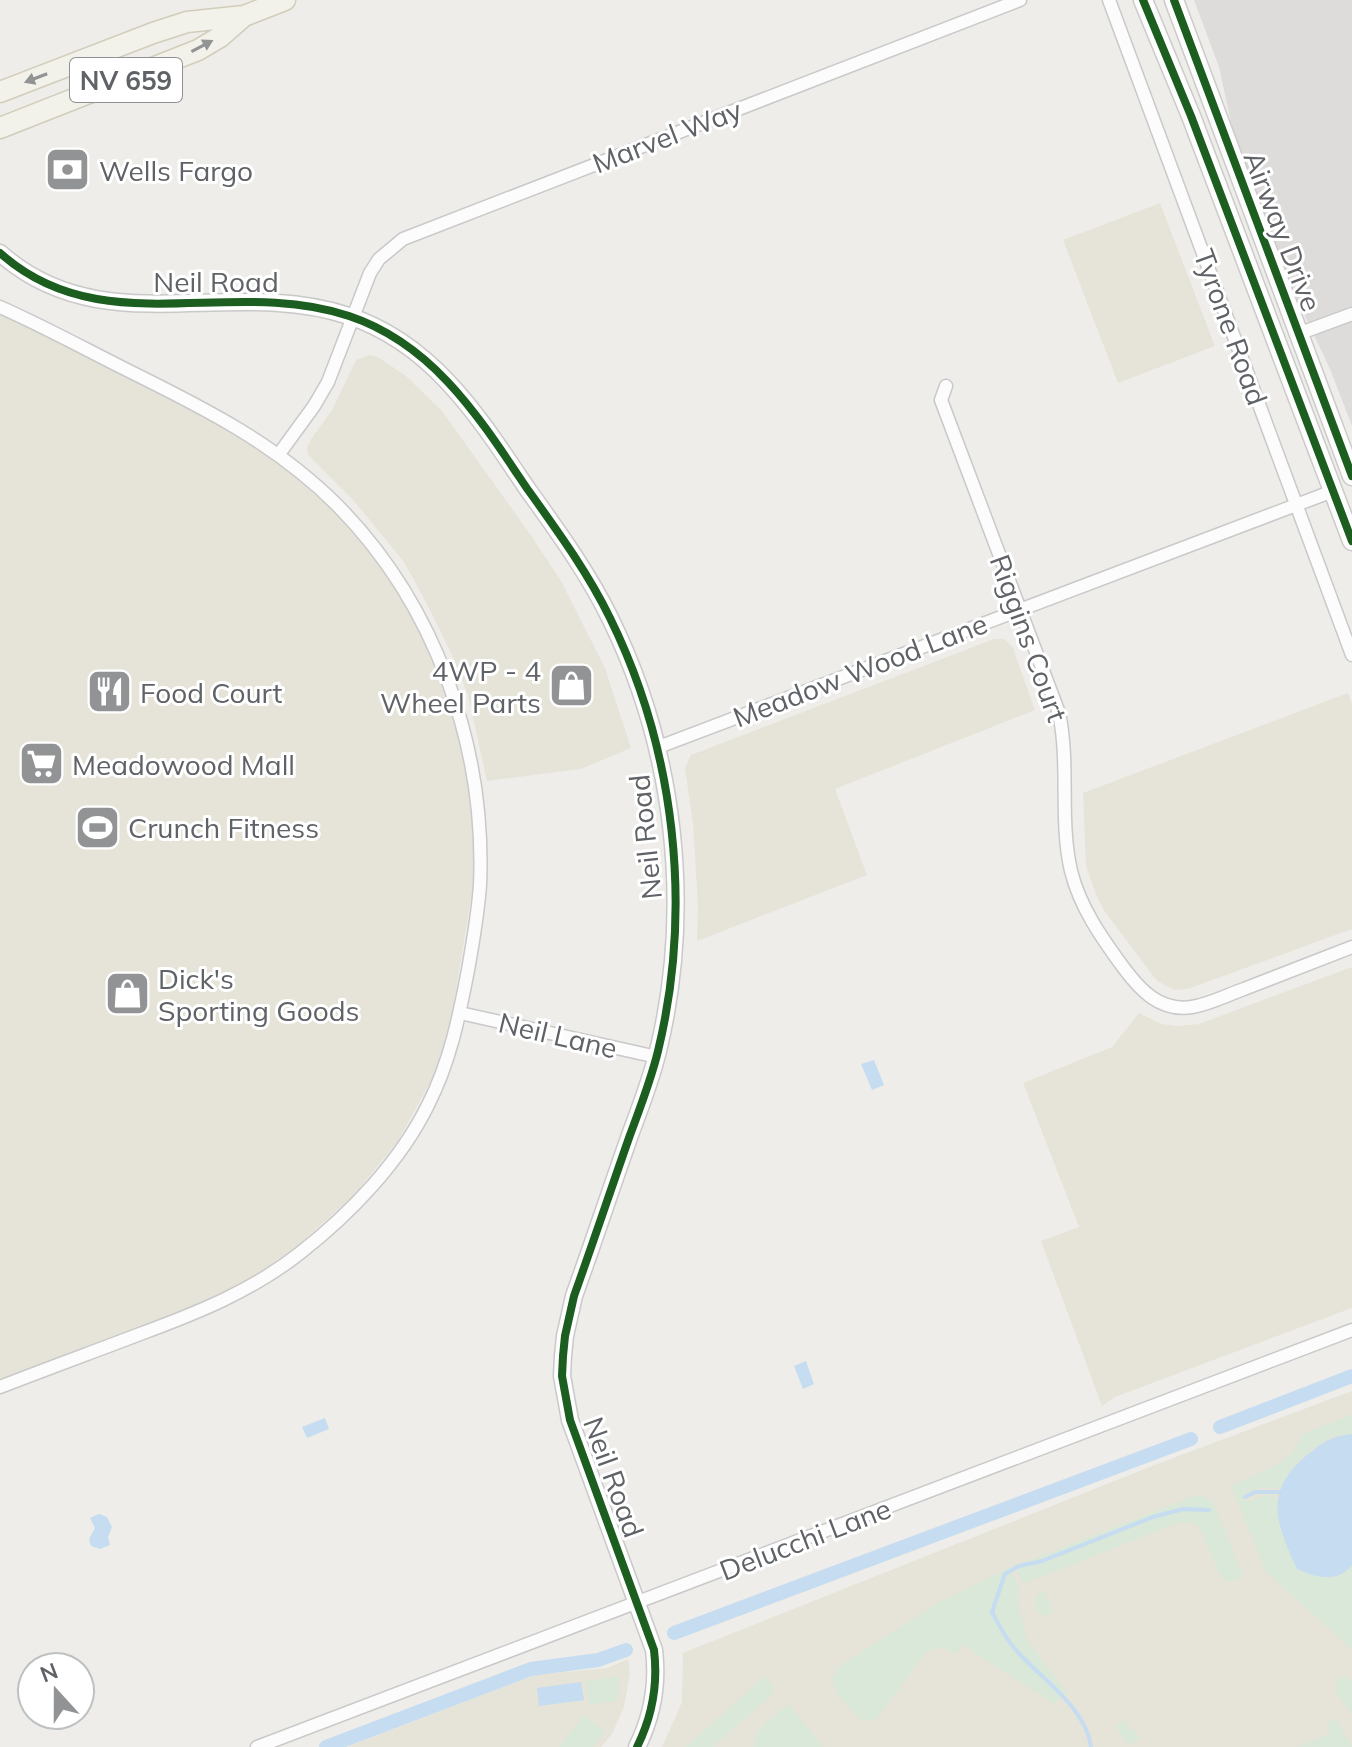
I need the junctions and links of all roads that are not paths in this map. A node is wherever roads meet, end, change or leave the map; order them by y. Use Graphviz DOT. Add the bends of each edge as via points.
graph roads {
  1 [pos="285,0"];
  2 [pos="1020,0"];
  3 [pos="1109,0"];
  4 [pos="1143,0"];
  5 [pos="1174,0"];
  6 [pos="244,16"];
  7 [pos="0,92"];
  8 [pos="0,128"];
  9 [pos="0,253"];
  10 [pos="0,307"];
  11 [pos="1352,314"];
  12 [pos="355,318"];
  13 [pos="1298,334"];
  14 [pos="946,386"];
  15 [pos="279,454"];
  16 [pos="1352,476"];
  17 [pos="1333,491"];
  18 [pos="1352,504"];
  19 [pos="1297,505"];
  20 [pos="1352,541"];
  21 [pos="1020,610"];
  22 [pos="1352,655"];
  23 [pos="656,748"];
  24 [pos="1352,947"];
  25 [pos="460,1013"];
  26 [pos="657,1057"];
  27 [pos="1352,1330"];
  28 [pos="0,1387"];
  29 [pos="638,1603"];
  30 [pos="257,1747"];
  31 [pos="637,1747"];
  1 -- 6 [label="main road, NV 659"];
  2 -- 12 [label="street, Marvel Way" via="403,239 370,273"];
  3 -- 19 [label="street, Tyrone Road"];
  4 -- 17 [label="main road, Airway Drive"];
  5 -- 13 [label="main road, Airway Drive"];
  6 -- 7 [label="main road, NV 659, one-way" via="187,22"];
  8 -- 6 [label="main road, NV 659, one-way" via="198,50"];
  9 -- 12 [label="street, Neil Road" via="42,283 89,300 279,301"];
  10 -- 15 [label="street" via="216,413"];
  11 -- 13 [label="street"];
  12 -- 15 [label="street, Marvel Way" via="328,382"];
  12 -- 23 [label="street, Neil Road" via="423,358 475,412 596,590 631,668"];
  13 -- 16 [label="main road, Airway Drive"];
  13 -- 17 [label="main road" via="1306,382 1338,474"];
  14 -- 21 [label="street, Riggins Court" via="941,400"];
  15 -- 25 [label="street" via="340,508 375,549 413,605 449,683 471,760 480,840 476,925"];
  17 -- 18 [label="main road" via="1346,495"];
  17 -- 19 [label="street, Meadow Wood Lane"];
  17 -- 20 [label="main road, Airway Drive"];
  19 -- 21 [label="street, Meadow Wood Lane"];
  19 -- 22 [label="street, Tyrone Road"];
  21 -- 23 [label="street, Meadow Wood Lane"];
  21 -- 24 [label="street, Riggins Court" via="1059,713 1067,845 1078,894 1138,988 1163,1004 1190,1007"];
  23 -- 26 [label="street, Neil Road" via="676,873 673,966"];
  25 -- 26 [label="street, Neil Lane"];
  25 -- 28 [label="street" via="441,1078 412,1135 300,1254 212,1306"];
  26 -- 29 [label="street, Neil Road" via="574,1296 562,1376 577,1445"];
  27 -- 29 [label="street, Delucchi Lane"];
  29 -- 30 [label="street, Delucchi Lane"];
  29 -- 31 [label="street, Neil Road" via="651,1637 656,1683"];
}
